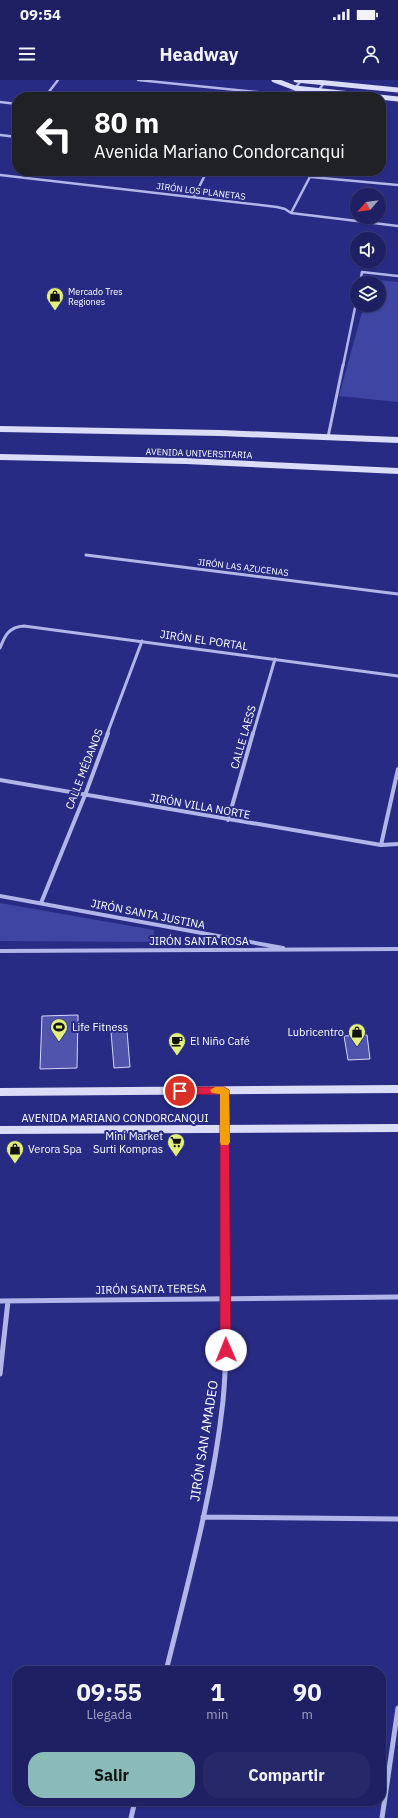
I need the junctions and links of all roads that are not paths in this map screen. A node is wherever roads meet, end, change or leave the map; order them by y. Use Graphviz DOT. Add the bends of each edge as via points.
graph roads {
  1 [pos="58,80"];
  2 [pos="138,80"];
  3 [pos="274,80"];
  4 [pos="298,80"];
  5 [pos="324,84"];
  6 [pos="297,90"];
  7 [pos="398,90"];
  8 [pos="318,91"];
  9 [pos="49,92"];
  10 [pos="257,92"];
  11 [pos="277,92"];
  12 [pos="329,92"];
  13 [pos="386,97"];
  14 [pos="398,98"];
  15 [pos="0,102"];
  16 [pos="12,103"];
  17 [pos="0,135"];
  18 [pos="12,136"];
  19 [pos="0,175"];
  20 [pos="204,176"];
  21 [pos="311,177"];
  22 [pos="398,185"];
  23 [pos="194,197"];
  24 [pos="291,213"];
  25 [pos="398,226"];
  26 [pos="361,276"];
  27 [pos="398,276"];
  28 [pos="354,312"];
  29 [pos="0,429"];
  30 [pos="328,437"];
  31 [pos="398,440"];
  32 [pos="0,457"];
  33 [pos="398,470"];
  34 [pos="86,555"];
  35 [pos="398,594"];
  36 [pos="142,641"];
  37 [pos="0,648"];
  38 [pos="275,659"];
  39 [pos="398,676"];
  40 [pos="398,769"];
  41 [pos="0,780"];
  42 [pos="85,795"];
  43 [pos="228,820"];
  44 [pos="398,844"];
  45 [pos="381,845"];
  46 [pos="0,896"];
  47 [pos="41,903"];
  48 [pos="398,949"];
  49 [pos="293,950"];
  50 [pos="0,951"];
  51 [pos="398,1089"];
  52 [pos="224,1090"];
  53 [pos="0,1092"];
  54 [pos="398,1128"];
  55 [pos="225,1129"];
  56 [pos="0,1130"];
  57 [pos="398,1297"];
  58 [pos="225,1298"];
  59 [pos="0,1301"];
  60 [pos="8,1301"];
  61 [pos="0,1374"];
  62 [pos="203,1517"];
  63 [pos="398,1519"];
  64 [pos="167,1666"];
  65 [pos="398,1708"];
  66 [pos="386,1790"];
  67 [pos="134,1806"];
  68 [pos="384,1806"];
  69 [pos="131,1818"];
  70 [pos="382,1818"];
  1 -- 9 [label="street"];
  2 -- 10 [label="street"];
  3 -- 6 [label="main road"];
  4 -- 5 [label="main road"];
  4 -- 6 [label="street"];
  5 -- 7 [label="main road"];
  5 -- 8 [label="street"];
  6 -- 8 [label="main road"];
  6 -- 11 [label="street"];
  8 -- 12 [label="main road"];
  13 -- 14 [label="main road"];
  15 -- 16 [label="street"];
  17 -- 18 [label="street"];
  19 -- 23 [label="street, JIRÓN LOS PLANETAS"];
  20 -- 23 [label="street"];
  21 -- 22 [label="street"];
  21 -- 24 [label="street"];
  23 -- 24 [label="street, JIRÓN LOS PLANETAS" via="277,206"];
  24 -- 25 [label="street, JIRÓN LOS PLANETAS"];
  26 -- 27 [label="street" via="362,272"];
  28 -- 30 [label="street"];
  29 -- 30 [label="main road, AVENIDA UNIVERSITARIA"];
  30 -- 31 [label="main road, AVENIDA UNIVERSITARIA"];
  32 -- 33 [label="main road, AVENIDA UNIVERSITARIA" via="186,461"];
  34 -- 35 [label="street, JIRÓN LAS AZUCENAS"];
  36 -- 37 [label="street, JIRÓN EL PORTAL" via="14,626 8,629"];
  36 -- 38 [label="street, JIRÓN EL PORTAL"];
  36 -- 42 [label="street, CALLE MÉDANOS"];
  38 -- 39 [label="street, JIRÓN EL PORTAL"];
  38 -- 43 [label="street, CALLE LAESS"];
  40 -- 45 [label="street"];
  41 -- 42 [label="street, JIRÓN VILLA NORTE"];
  42 -- 43 [label="street, JIRÓN VILLA NORTE"];
  42 -- 47 [label="street, CALLE MÉDANOS"];
  43 -- 45 [label="street, JIRÓN VILLA NORTE"];
  44 -- 45 [label="street, JIRÓN VILLA NORTE"];
  46 -- 47 [label="street, JIRÓN SANTA JUSTINA"];
  47 -- 49 [label="street, JIRÓN SANTA JUSTINA"];
  48 -- 49 [label="street, JIRÓN SANTA ROSA"];
  49 -- 50 [label="street, JIRÓN SANTA ROSA"];
  51 -- 52 [label="main road"];
  52 -- 53 [label="main road"];
  52 -- 55 [label="street, JIRÓN SAN AMADEO"];
  54 -- 55 [label="main road, AVENIDA MARIANO CONDORCANQUI"];
  55 -- 56 [label="main road, AVENIDA MARIANO CONDORCANQUI"];
  55 -- 58 [label="street, JIRÓN SAN AMADEO"];
  57 -- 58 [label="street, JIRÓN SANTA TERESA"];
  58 -- 60 [label="street, JIRÓN SANTA TERESA"];
  58 -- 62 [label="street, JIRÓN SAN AMADEO" via="224,1403"];
  59 -- 60 [label="street, JIRÓN SANTA TERESA"];
  60 -- 61 [label="street"];
  62 -- 63 [label="street"];
  62 -- 64 [label="street, JIRÓN SAN AMADEO"];
  65 -- 66 [label="street"];
  67 -- 69 [label="street"];
  68 -- 70 [label="street"];
}
